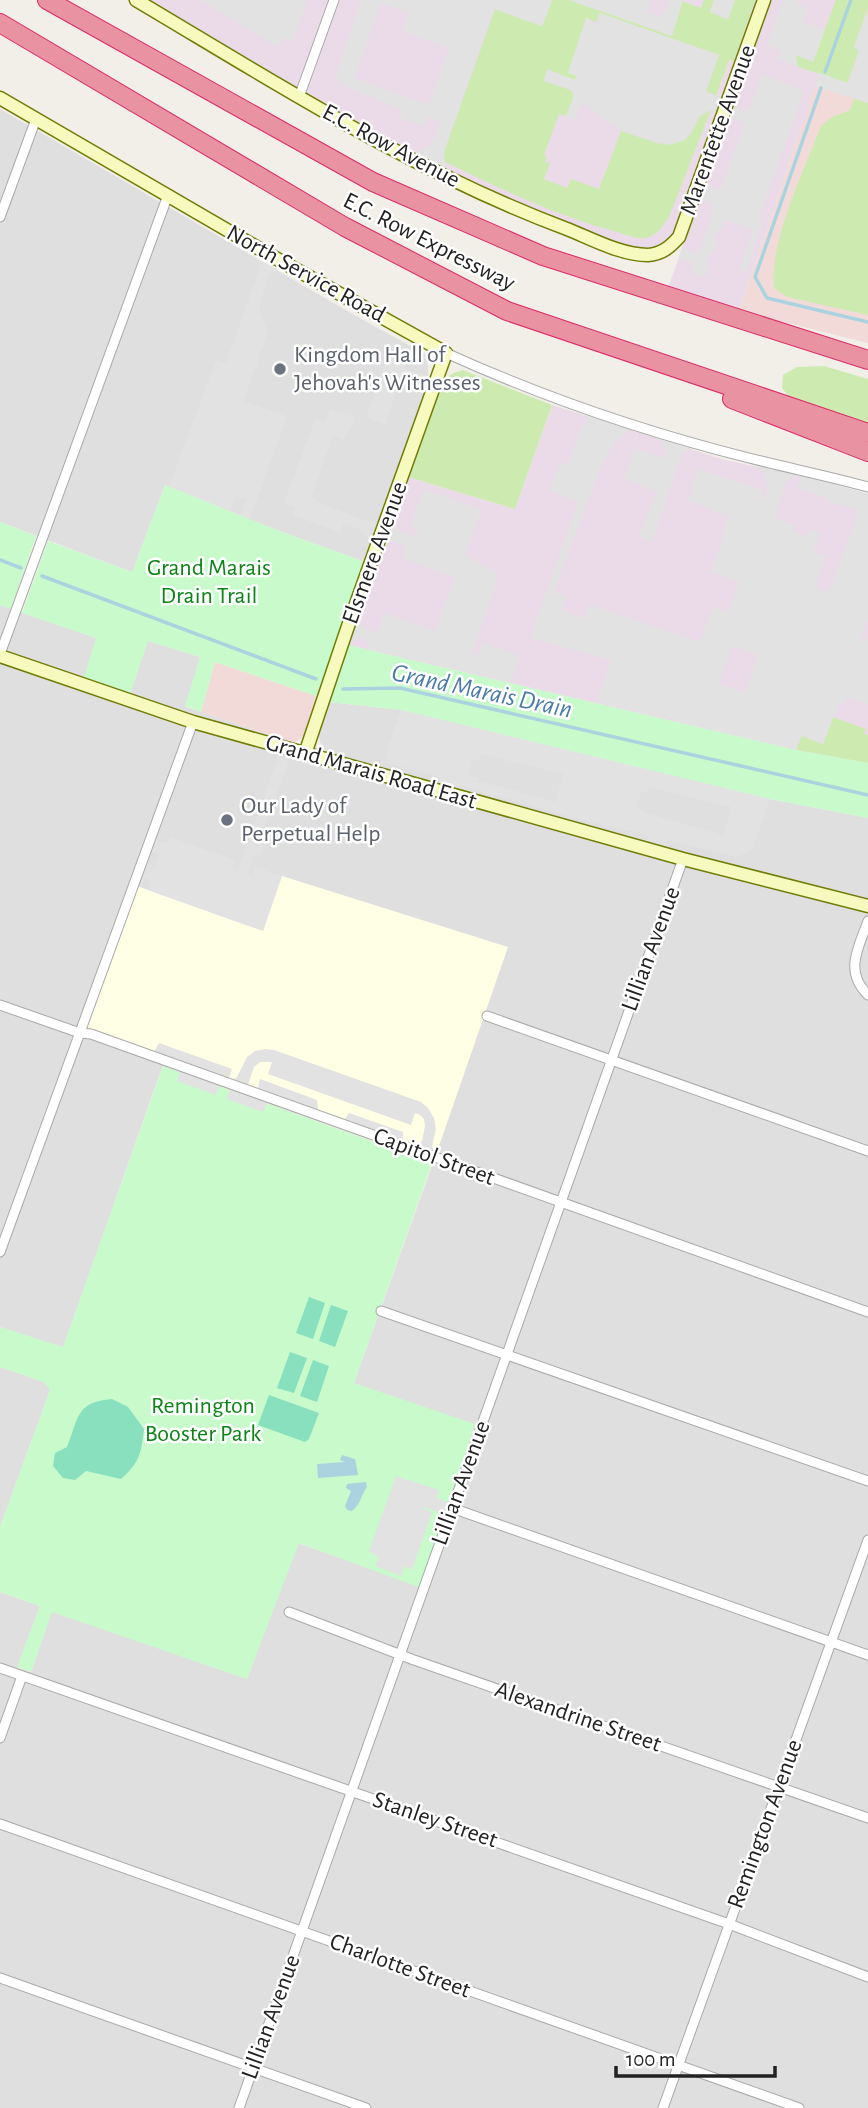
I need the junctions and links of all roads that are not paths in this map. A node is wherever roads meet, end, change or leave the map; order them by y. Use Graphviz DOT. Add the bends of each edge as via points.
graph roads {
  1 [pos="47,0"];
  2 [pos="136,0"];
  3 [pos="334,0"];
  4 [pos="764,0"];
  5 [pos="0,23"];
  6 [pos="299,97"];
  7 [pos="0,98"];
  8 [pos="36,119"];
  9 [pos="168,195"];
  10 [pos="0,217"];
  11 [pos="661,253"];
  12 [pos="507,311"];
  13 [pos="446,353"];
  14 [pos="868,360"];
  15 [pos="868,433"];
  16 [pos="868,452"];
  17 [pos="868,487"];
  18 [pos="0,655"];
  19 [pos="193,722"];
  20 [pos="305,754"];
  21 [pos="683,859"];
  22 [pos="868,906"];
  23 [pos="868,921"];
  24 [pos="868,995"];
  25 [pos="0,1005"];
  26 [pos="487,1016"];
  27 [pos="80,1033"];
  28 [pos="612,1060"];
  29 [pos="868,1151"];
  30 [pos="561,1202"];
  31 [pos="0,1252"];
  32 [pos="381,1311"];
  33 [pos="868,1312"];
  34 [pos="507,1355"];
  35 [pos="868,1481"];
  36 [pos="452,1508"];
  37 [pos="868,1540"];
  38 [pos="289,1612"];
  39 [pos="831,1642"];
  40 [pos="400,1655"];
  41 [pos="868,1655"];
  42 [pos="0,1668"];
  43 [pos="22,1676"];
  44 [pos="0,1738"];
  45 [pos="779,1787"];
  46 [pos="352,1790"];
  47 [pos="868,1818"];
  48 [pos="0,1824"];
  49 [pos="729,1924"];
  50 [pos="302,1931"];
  51 [pos="868,1977"];
  52 [pos="0,1978"];
  53 [pos="678,2065"];
  54 [pos="253,2068"];
  55 [pos="239,2108"];
  56 [pos="366,2108"];
  57 [pos="663,2108"];
  58 [pos="799,2108"];
  1 -- 14 [label="highway, E.C. Row Expressway" via="373,182 542,256"];
  2 -- 6 [label="street, E.C. Row Avenue"];
  3 -- 6 [label="street"];
  4 -- 11 [label="street, Marentette Avenue" via="683,228"];
  5 -- 12 [label="highway, E.C. Row Expressway" via="345,228"];
  6 -- 11 [label="street, E.C. Row Avenue" via="429,169 517,211 615,247 648,255"];
  7 -- 8 [label="street, North Service Road"];
  8 -- 9 [label="street, North Service Road"];
  8 -- 10 [label="street"];
  9 -- 13 [label="street, North Service Road"];
  9 -- 18 [label="street"];
  12 -- 15 [label="highway, E.C. Row Expressway"];
  12 -- 16 [label="highway"];
  13 -- 17 [label="street, North Service Road" via="582,409"];
  13 -- 20 [label="street, Elsmere Avenue"];
  18 -- 19 [label="street, Grand Marais Road East"];
  19 -- 20 [label="street, Grand Marais Road East"];
  19 -- 27 [label="street"];
  20 -- 21 [label="street, Grand Marais Road East"];
  21 -- 22 [label="street, Grand Marais Road East"];
  21 -- 28 [label="street, Lillian Avenue"];
  23 -- 24 [label="street" via="855,971 857,984"];
  25 -- 27 [label="street, Capitol Street"];
  26 -- 28 [label="street"];
  27 -- 30 [label="street, Capitol Street"];
  27 -- 31 [label="street"];
  28 -- 29 [label="street"];
  28 -- 30 [label="street, Lillian Avenue"];
  30 -- 33 [label="street, Capitol Street"];
  30 -- 34 [label="street, Lillian Avenue"];
  32 -- 34 [label="street"];
  34 -- 35 [label="street"];
  34 -- 36 [label="street, Lillian Avenue"];
  36 -- 39 [label="street"];
  36 -- 40 [label="street, Lillian Avenue"];
  37 -- 39 [label="street, Remington Avenue"];
  38 -- 40 [label="street, Alexandrine Street"];
  39 -- 41 [label="street"];
  39 -- 45 [label="street, Remington Avenue"];
  40 -- 45 [label="street, Alexandrine Street"];
  40 -- 46 [label="street, Lillian Avenue"];
  42 -- 43 [label="street, Stanley Street"];
  43 -- 44 [label="street"];
  43 -- 46 [label="street, Stanley Street"];
  45 -- 47 [label="street, Alexandrine Street"];
  45 -- 49 [label="street, Remington Avenue"];
  46 -- 49 [label="street, Stanley Street"];
  46 -- 50 [label="street, Lillian Avenue"];
  48 -- 50 [label="street, Charlotte Street"];
  49 -- 51 [label="street, Stanley Street"];
  49 -- 53 [label="street, Remington Avenue"];
  50 -- 53 [label="street, Charlotte Street"];
  50 -- 54 [label="street, Lillian Avenue"];
  52 -- 54 [label="street"];
  53 -- 57 [label="street, Remington Avenue"];
  53 -- 58 [label="street, Charlotte Street"];
  54 -- 55 [label="street, Lillian Avenue"];
  54 -- 56 [label="street"];
}
